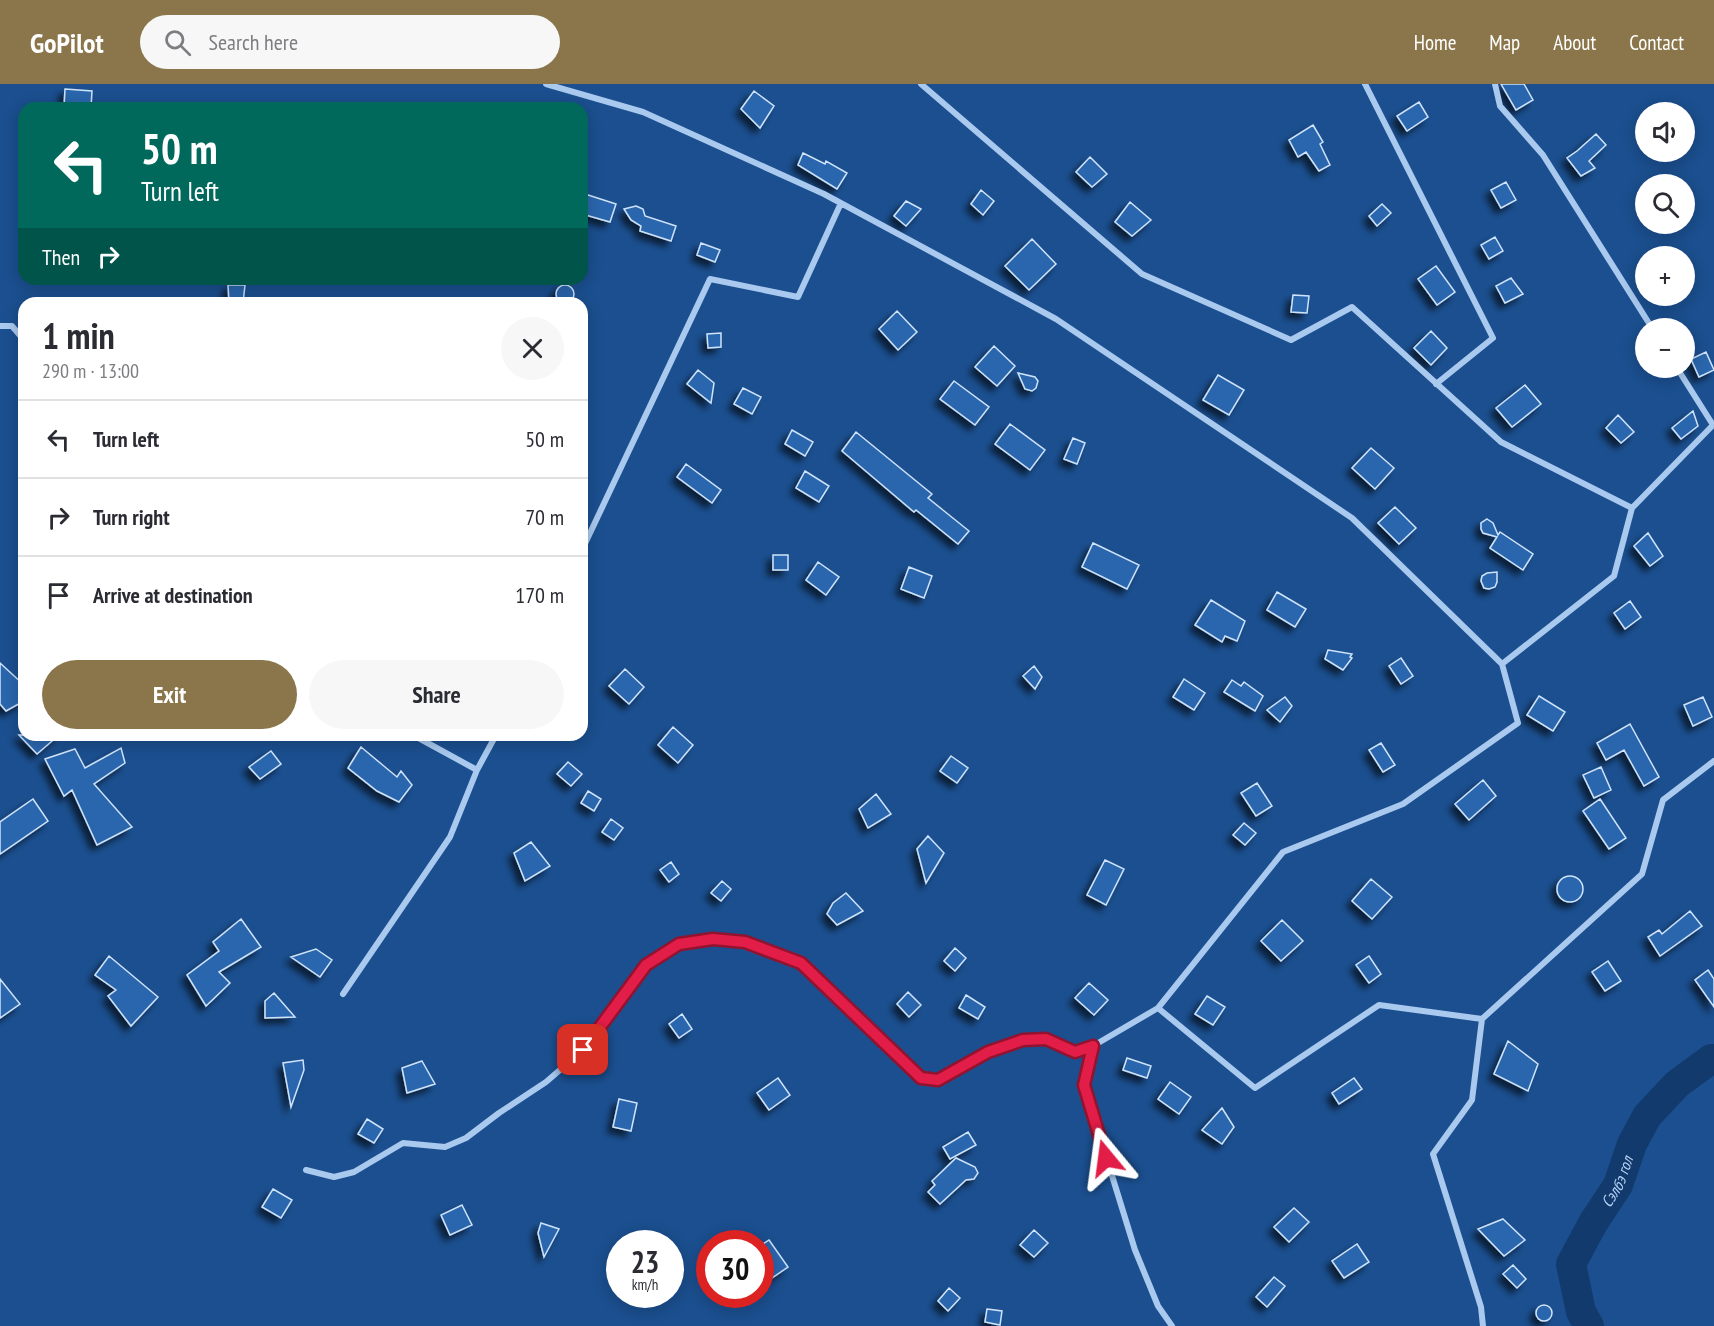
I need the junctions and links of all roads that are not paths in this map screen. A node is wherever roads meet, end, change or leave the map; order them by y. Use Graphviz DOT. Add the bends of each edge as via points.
graph roads {
  1 [pos="546,84"];
  2 [pos="921,84"];
  3 [pos="1365,84"];
  4 [pos="1496,84"];
  5 [pos="841,203"];
  6 [pos="1646,318"];
  7 [pos="0,326"];
  8 [pos="18,333"];
  9 [pos="1684,378"];
  10 [pos="1437,384"];
  11 [pos="1714,424"];
  12 [pos="1632,508"];
  13 [pos="588,537"];
  14 [pos="1502,664"];
  15 [pos="424,741"];
  16 [pos="493,741"];
  17 [pos="1714,760"];
  18 [pos="477,770"];
  19 [pos="344,994"];
  20 [pos="1158,1008"];
  21 [pos="1482,1019"];
  22 [pos="1093,1046"];
  23 [pos="306,1170"];
  24 [pos="1172,1326"];
  25 [pos="1483,1326"];
  1 -- 5 [label="street" via="643,112"];
  2 -- 10 [label="street" via="1142,274 1291,340 1352,307"];
  3 -- 10 [label="street" via="1492,338"];
  4 -- 6 [label="street" via="1500,106 1543,155"];
  5 -- 13 [label="street" via="798,297 710,279"];
  5 -- 14 [label="street" via="1056,319 1352,518"];
  7 -- 8 [label="street" via="12,326"];
  9 -- 11 [label="street"];
  10 -- 12 [label="street" via="1501,442"];
  11 -- 12 [label="street"];
  12 -- 14 [label="street" via="1614,576"];
  14 -- 20 [label="street" via="1518,723 1403,804 1283,852"];
  15 -- 18 [label="street"];
  16 -- 18 [label="street"];
  17 -- 21 [label="street" via="1663,800 1642,874"];
  18 -- 19 [label="street" via="450,837"];
  20 -- 21 [label="street" via="1255,1088 1379,1005"];
  20 -- 22 [label="street"];
  21 -- 25 [label="street" via="1472,1100 1433,1155 1481,1307"];
  22 -- 23 [label="street" via="1075,1052 1046,1039 1023,1040 988,1052 938,1080 921,1078 801,963 745,942 713,939 679,944 646,965 583,1050 546,1082 466,1138 445,1147 403,1143 354,1172 334,1177"];
  22 -- 24 [label="street" via="1084,1085 1136,1250 1158,1306"];
}
